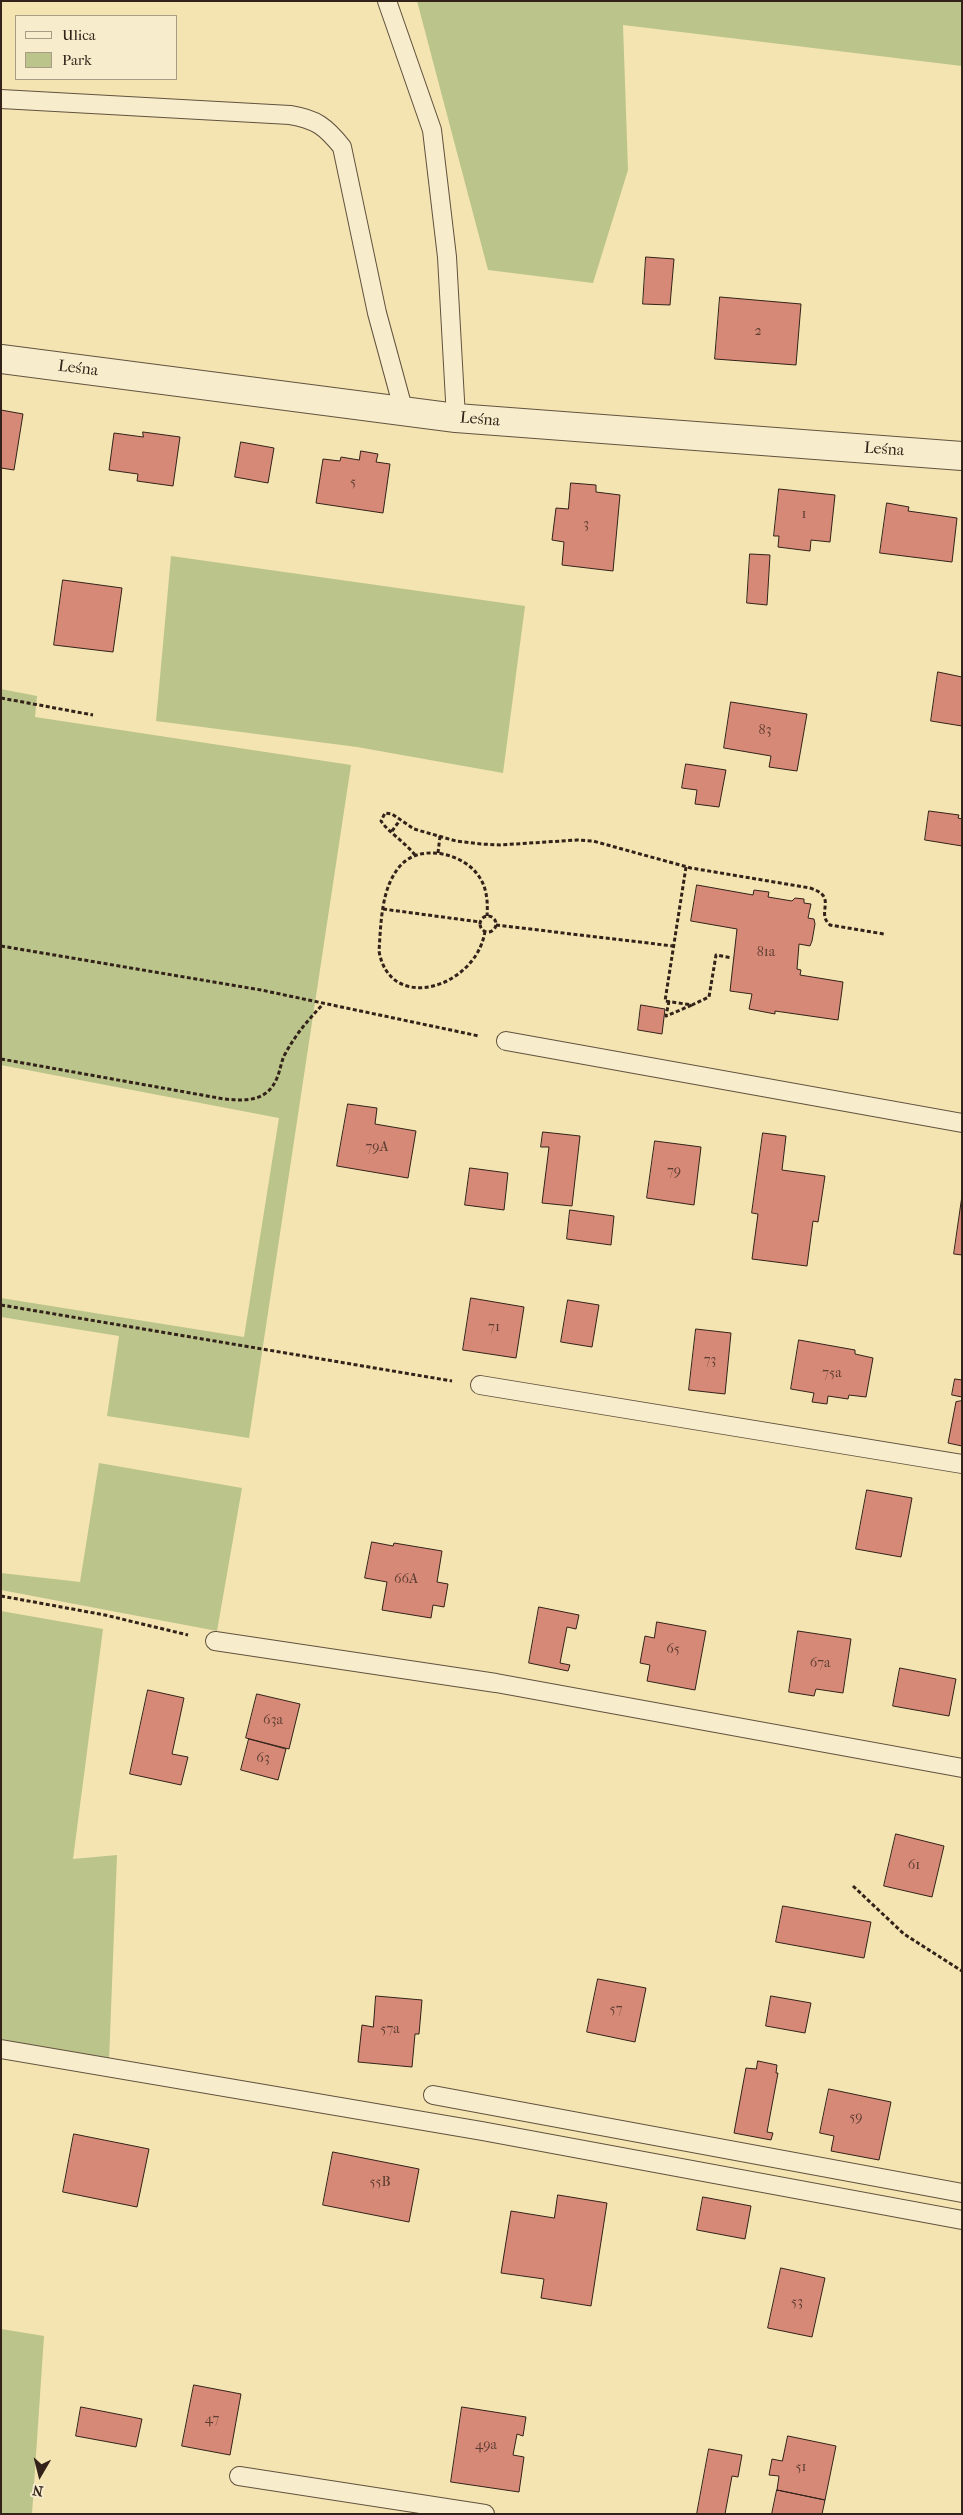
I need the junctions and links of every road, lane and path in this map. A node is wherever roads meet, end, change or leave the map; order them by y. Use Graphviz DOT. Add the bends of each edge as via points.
graph roads {
  1 [pos="387,1"];
  2 [pos="1,99"];
  3 [pos="1,359"];
  4 [pos="404,412"];
  5 [pos="456,418"];
  6 [pos="962,456"];
  7 [pos="1,698"];
  8 [pos="93,715"];
  9 [pos="400,820"];
  10 [pos="392,831"];
  11 [pos="440,836"];
  12 [pos="438,853"];
  13 [pos="414,855"];
  14 [pos="686,867"];
  15 [pos="383,909"];
  16 [pos="487,916"];
  17 [pos="480,922"];
  18 [pos="496,924"];
  19 [pos="485,931"];
  20 [pos="884,934"];
  21 [pos="1,946"];
  22 [pos="674,946"];
  23 [pos="732,958"];
  24 [pos="668,1001"];
  25 [pos="325,1003"];
  26 [pos="692,1005"];
  27 [pos="506,1041"];
  28 [pos="1,1059"];
  29 [pos="962,1123"];
  30 [pos="1,1305"];
  31 [pos="480,1385"];
  32 [pos="962,1464"];
  33 [pos="1,1596"];
  34 [pos="215,1641"];
  35 [pos="962,1768"];
  36 [pos="853,1886"];
  37 [pos="962,1971"];
  38 [pos="1,2049"];
  39 [pos="433,2095"];
  40 [pos="962,2193"];
  41 [pos="962,2220"];
  42 [pos="239,2476"];
  43 [pos="485,2514"];
  1 -- 5 [label="lane" via="432,130 447,257"];
  2 -- 4 [label="lane" via="290,115 307,118 328,129 342,147 377,313"];
  3 -- 4 [label="street, Leśna"];
  4 -- 5 [label="street, Leśna"];
  5 -- 6 [label="street, Leśna"];
  7 -- 8 [label="path"];
  9 -- 10 [label="path"];
  9 -- 10 [label="path" via="392,814 382,816 384,826"];
  9 -- 11 [label="path" via="414,829"];
  10 -- 13 [label="path"];
  11 -- 12 [label="path"];
  11 -- 14 [label="path" via="500,845 593,841"];
  12 -- 13 [label="path"];
  12 -- 16 [label="path" via="471,867 479,876 487,895"];
  13 -- 15 [label="path" via="394,874"];
  14 -- 20 [label="path" via="818,891 824,897 825,919 830,925"];
  14 -- 22 [label="path"];
  15 -- 17 [label="path"];
  15 -- 19 [label="path" via="381,960 390,976 407,985 426,987 460,974 478,953"];
  16 -- 17 [label="path"];
  16 -- 18 [label="path" via="494,917"];
  17 -- 19 [label="path"];
  18 -- 19 [label="path" via="492,931"];
  18 -- 22 [label="path"];
  21 -- 25 [label="path"];
  22 -- 24 [label="path" via="665,1001"];
  23 -- 26 [label="path" via="716,956 709,997"];
  24 -- 26 [label="path"];
  24 -- 26 [label="path" via="666,1016"];
  25 -- 27 [label="path"];
  25 -- 28 [label="path" via="299,1029 283,1058 276,1080 267,1093 255,1100 224,1099"];
  27 -- 29 [label="lane"];
  30 -- 31 [label="path"];
  31 -- 32 [label="lane"];
  33 -- 34 [label="path" via="105,1615"];
  34 -- 35 [label="lane" via="496,1683"];
  36 -- 37 [label="path" via="904,1934"];
  38 -- 41 [label="lane" via="482,2131"];
  39 -- 40 [label="lane"];
  42 -- 43 [label="lane"];
}
